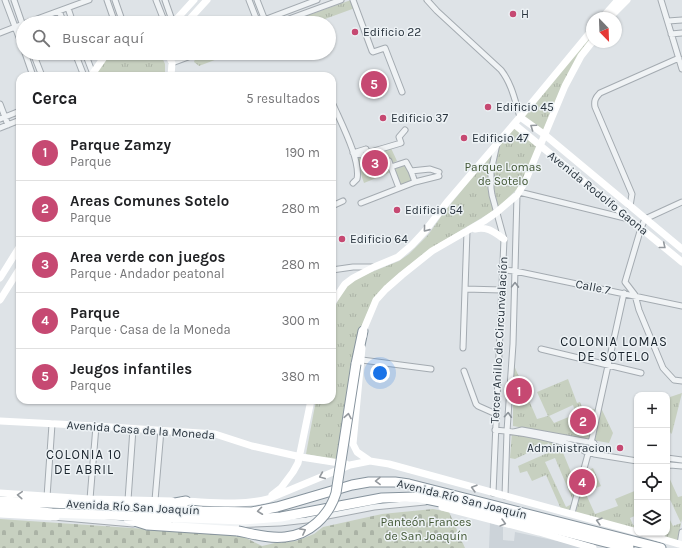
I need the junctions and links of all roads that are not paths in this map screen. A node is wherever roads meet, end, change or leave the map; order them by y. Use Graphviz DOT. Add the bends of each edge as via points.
graph roads {
  1 [pos="5,0"];
  2 [pos="14,0"];
  3 [pos="90,0"];
  4 [pos="107,0"];
  5 [pos="114,0"];
  6 [pos="156,0"];
  7 [pos="165,0"];
  8 [pos="194,0"];
  9 [pos="207,0"];
  10 [pos="249,0"];
  11 [pos="257,0"];
  12 [pos="297,0"];
  13 [pos="317,0"];
  14 [pos="341,0"];
  15 [pos="353,0"];
  16 [pos="426,0"];
  17 [pos="618,0"];
  18 [pos="626,0"];
  19 [pos="661,0"];
  20 [pos="299,6"];
  21 [pos="68,8"];
  22 [pos="59,11"];
  23 [pos="607,12"];
  24 [pos="615,12"];
  25 [pos="20,16"];
  26 [pos="45,16"];
  27 [pos="61,16"];
  28 [pos="71,16"];
  29 [pos="113,16"];
  30 [pos="120,16"];
  31 [pos="162,16"];
  32 [pos="171,16"];
  33 [pos="179,16"];
  34 [pos="192,16"];
  35 [pos="255,16"];
  36 [pos="263,16"];
  37 [pos="276,16"];
  38 [pos="297,16"];
  39 [pos="682,20"];
  40 [pos="668,21"];
  41 [pos="15,27"];
  42 [pos="0,33"];
  43 [pos="682,33"];
  44 [pos="671,34"];
  45 [pos="586,37"];
  46 [pos="587,48"];
  47 [pos="679,58"];
  48 [pos="28,60"];
  49 [pos="36,60"];
  50 [pos="78,60"];
  51 [pos="87,60"];
  52 [pos="102,60"];
  53 [pos="172,60"];
  54 [pos="180,60"];
  55 [pos="172,63"];
  56 [pos="682,69"];
  57 [pos="32,72"];
  58 [pos="40,72"];
  59 [pos="82,72"];
  60 [pos="91,72"];
  61 [pos="94,72"];
  62 [pos="172,72"];
  63 [pos="402,92"];
  64 [pos="0,104"];
  65 [pos="336,111"];
  66 [pos="16,113"];
  67 [pos="3,118"];
  68 [pos="520,118"];
  69 [pos="16,122"];
  70 [pos="514,124"];
  71 [pos="8,125"];
  72 [pos="0,128"];
  73 [pos="405,130"];
  74 [pos="545,136"];
  75 [pos="498,141"];
  76 [pos="540,146"];
  77 [pos="354,153"];
  78 [pos="391,167"];
  79 [pos="411,171"];
  80 [pos="416,182"];
  81 [pos="353,183"];
  82 [pos="399,188"];
  83 [pos="518,193"];
  84 [pos="343,201"];
  85 [pos="682,202"];
  86 [pos="361,203"];
  87 [pos="336,204"];
  88 [pos="630,206"];
  89 [pos="497,212"];
  90 [pos="630,219"];
  91 [pos="645,219"];
  92 [pos="641,228"];
  93 [pos="468,231"];
  94 [pos="504,239"];
  95 [pos="682,249"];
  96 [pos="16,252"];
  97 [pos="11,260"];
  98 [pos="682,262"];
  99 [pos="16,264"];
  100 [pos="374,267"];
  101 [pos="336,269"];
  102 [pos="503,270"];
  103 [pos="515,271"];
  104 [pos="16,274"];
  105 [pos="0,278"];
  106 [pos="465,289"];
  107 [pos="502,290"];
  108 [pos="624,293"];
  109 [pos="635,295"];
  110 [pos="336,297"];
  111 [pos="0,300"];
  112 [pos="682,306"];
  113 [pos="363,331"];
  114 [pos="463,348"];
  115 [pos="541,349"];
  116 [pos="359,362"];
  117 [pos="608,365"];
  118 [pos="431,369"];
  119 [pos="464,371"];
  120 [pos="641,373"];
  121 [pos="682,381"];
  122 [pos="310,404"];
  123 [pos="496,414"];
  124 [pos="0,421"];
  125 [pos="52,424"];
  126 [pos="96,426"];
  127 [pos="133,429"];
  128 [pos="161,430"];
  129 [pos="495,430"];
  130 [pos="507,431"];
  131 [pos="514,432"];
  132 [pos="591,442"];
  133 [pos="591,454"];
  134 [pos="300,457"];
  135 [pos="670,458"];
  136 [pos="682,460"];
  137 [pos="370,461"];
  138 [pos="634,461"];
  139 [pos="350,465"];
  140 [pos="670,465"];
  141 [pos="682,466"];
  142 [pos="0,493"];
  143 [pos="492,493"];
  144 [pos="397,496"];
  145 [pos="505,496"];
  146 [pos="47,497"];
  147 [pos="90,499"];
  148 [pos="268,499"];
  149 [pos="128,500"];
  150 [pos="155,500"];
  151 [pos="0,501"];
  152 [pos="186,501"];
  153 [pos="425,502"];
  154 [pos="144,507"];
  155 [pos="0,508"];
  156 [pos="572,513"];
  157 [pos="0,514"];
  158 [pos="71,514"];
  159 [pos="119,516"];
  160 [pos="52,517"];
  161 [pos="144,524"];
  162 [pos="634,531"];
  163 [pos="682,532"];
  164 [pos="653,536"];
  165 [pos="681,544"];
  166 [pos="593,548"];
  167 [pos="629,548"];
  168 [pos="661,548"];
  1 -- 41 [label="street"];
  2 -- 25 [label="street"];
  3 -- 21 [label="street"];
  4 -- 29 [label="street"];
  5 -- 30 [label="street"];
  6 -- 31 [label="street"];
  7 -- 32 [label="street"];
  8 -- 33 [label="main road"];
  9 -- 34 [label="main road"];
  10 -- 35 [label="street"];
  11 -- 36 [label="street"];
  12 -- 20 [label="street"];
  13 -- 20 [label="street"];
  14 -- 38 [label="street"];
  15 -- 63 [label="street" via="372,51 385,48"];
  16 -- 68 [label="street" via="501,70 511,88"];
  17 -- 23 [label="main road"];
  18 -- 24 [label="main road"];
  19 -- 40 [label="street"];
  20 -- 37 [label="street"];
  21 -- 22 [label="street"];
  21 -- 28 [label="street"];
  22 -- 26 [label="street"];
  22 -- 27 [label="street"];
  39 -- 40 [label="street"];
  40 -- 44 [label="street"];
  41 -- 42 [label="street"];
  43 -- 44 [label="street"];
  44 -- 47 [label="street"];
  45 -- 68 [label="main road"];
  46 -- 74 [label="main road" via="565,86"];
  47 -- 56 [label="street"];
  47 -- 88 [label="street" via="600,93 595,98 594,103 632,194"];
  48 -- 57 [label="street"];
  49 -- 58 [label="street"];
  50 -- 59 [label="street"];
  51 -- 60 [label="street"];
  52 -- 61 [label="main road"];
  53 -- 55 [label="main road"];
  54 -- 55 [label="street"];
  55 -- 62 [label="main road"];
  64 -- 67 [label="street"];
  65 -- 77 [label="street"];
  66 -- 67 [label="street"];
  67 -- 71 [label="street"];
  68 -- 70 [label="main road"];
  74 -- 68 [label="main road, Avenida Rodolfo Gaona, one-way"];
  69 -- 71 [label="street"];
  70 -- 75 [label="main road"];
  70 -- 76 [label="main road, Avenida Rodolfo Gaona"];
  71 -- 72 [label="street"];
  73 -- 77 [label="street" via="399,137 401,143 367,153 366,149"];
  74 -- 76 [label="main road"];
  74 -- 88 [label="main road, Avenida Rodolfo Gaona"];
  75 -- 89 [label="street, Tercer Anillo de Circunvalación" via="491,171 492,195"];
  75 -- 100 [label="main road, one-way" via="412,245 398,257"];
  76 -- 83 [label="main road"];
  76 -- 90 [label="main road, Avenida Rodolfo Gaona"];
  77 -- 78 [label="street" via="389,162"];
  77 -- 81 [label="street" via="358,173"];
  78 -- 79 [label="street" via="406,162"];
  78 -- 82 [label="street"];
  79 -- 80 [label="street"];
  79 -- 80 [label="street" via="430,169 439,174"];
  80 -- 82 [label="street"];
  82 -- 86 [label="street"];
  83 -- 89 [label="main road"];
  83 -- 90 [label="street"];
  83 -- 103 [label="street, Tercer Anillo de Circunvalación"];
  84 -- 87 [label="street"];
  85 -- 91 [label="street"];
  88 -- 91 [label="main road, Avenida Rodolfo Gaona"];
  89 -- 93 [label="main road"];
  89 -- 94 [label="street, Tercer Anillo de Circunvalación"];
  90 -- 92 [label="main road, Avenida Rodolfo Gaona"];
  91 -- 92 [label="street"];
  91 -- 95 [label="main road, Avenida Rodolfo Gaona"];
  92 -- 98 [label="main road, Avenida Rodolfo Gaona, one-way"];
  92 -- 109 [label="street" via="625,282"];
  93 -- 94 [label="main road" via="483,227"];
  93 -- 106 [label="street"];
  93 -- 113 [label="main road" via="432,251 386,289 376,300"];
  94 -- 102 [label="street, Tercer Anillo de Circunvalación"];
  96 -- 97 [label="main road"];
  97 -- 99 [label="main road"];
  97 -- 105 [label="main road"];
  100 -- 101 [label="street"];
  100 -- 110 [label="main road" via="345,284"];
  102 -- 103 [label="street, Calle 7"];
  102 -- 107 [label="street, Tercer Anillo de Circunvalación"];
  103 -- 108 [label="street, Calle 7"];
  130 -- 103 [label="street, Tercer Anillo de Circunvalación, one-way"];
  104 -- 111 [label="main road"];
  106 -- 107 [label="street"];
  106 -- 114 [label="street"];
  107 -- 123 [label="street, Tercer Anillo de Circunvalación"];
  108 -- 109 [label="street, Calle 7"];
  108 -- 117 [label="street"];
  109 -- 112 [label="street, Calle 7"];
  109 -- 121 [label="street" via="663,368 674,380"];
  113 -- 116 [label="highway"];
  115 -- 117 [label="street"];
  116 -- 118 [label="street"];
  116 -- 137 [label="main road" via="353,444 356,452"];
  161 -- 116 [label="highway, one-way, bridge" via="284,537 305,531 317,523 333,504 336,493"];
  117 -- 120 [label="street"];
  117 -- 132 [label="street"];
  119 -- 123 [label="street" via="476,404"];
  122 -- 134 [label="main road"];
  123 -- 129 [label="street, Tercer Anillo de Circunvalación"];
  124 -- 125 [label="main road, Avenida Casa de la Moneda"];
  125 -- 126 [label="main road, Avenida Casa de la Moneda"];
  125 -- 146 [label="street"];
  126 -- 127 [label="main road, Avenida Casa de la Moneda"];
  126 -- 147 [label="street"];
  127 -- 128 [label="main road, Avenida Casa de la Moneda"];
  127 -- 149 [label="street"];
  128 -- 134 [label="main road, Avenida Casa de la Moneda" via="215,434"];
  128 -- 150 [label="street"];
  129 -- 130 [label="street"];
  129 -- 143 [label="street, Tercer Anillo de Circunvalación"];
  130 -- 131 [label="street"];
  130 -- 145 [label="street, Tercer Anillo de Circunvalación"];
  131 -- 132 [label="street" via="522,430"];
  131 -- 133 [label="street" via="579,447"];
  132 -- 133 [label="street" via="597,451"];
  133 -- 138 [label="street"];
  133 -- 156 [label="street"];
  134 -- 139 [label="main road, Avenida Casa de la Moneda"];
  134 -- 148 [label="main road" via="281,488"];
  135 -- 136 [label="street"];
  137 -- 139 [label="main road"];
  143 -- 137 [label="main road, one-way"];
  139 -- 148 [label="main road, Avenida Río San Joaquín, one-way"];
  140 -- 141 [label="street"];
  146 -- 142 [label="main road, Avenida Río San Joaquín, one-way"];
  143 -- 145 [label="main road"];
  144 -- 153 [label="main road"];
  144 -- 159 [label="highway, Avenida Río San Joaquín" via="264,519"];
  144 -- 167 [label="highway, Avenida Río San Joaquín" via="425,498 472,508"];
  145 -- 156 [label="main road"];
  146 -- 147 [label="main road, Avenida Río San Joaquín"];
  147 -- 149 [label="main road, Avenida Río San Joaquín"];
  148 -- 152 [label="main road, Avenida Río San Joaquín" via="249,503"];
  149 -- 150 [label="main road, Avenida Río San Joaquín"];
  150 -- 152 [label="main road, Avenida Río San Joaquín"];
  151 -- 154 [label="highway, Avenida Río San Joaquín"];
  152 -- 154 [label="highway"];
  153 -- 161 [label="street" via="374,507 307,520 267,524"];
  153 -- 166 [label="main road, one-way"];
  168 -- 154 [label="highway, Avenida Río San Joaquín, one-way" via="395,482 352,485 252,512"];
  155 -- 158 [label="highway, Avenida Río San Joaquín"];
  162 -- 156 [label="main road, one-way"];
  157 -- 160 [label="main road, Avenida Río San Joaquín"];
  158 -- 159 [label="highway, Avenida Río San Joaquín"];
  158 -- 160 [label="main road, Avenida Río San Joaquín"];
  159 -- 161 [label="highway"];
  160 -- 161 [label="street"];
  163 -- 165 [label="street"];
  164 -- 165 [label="main road"];
}
